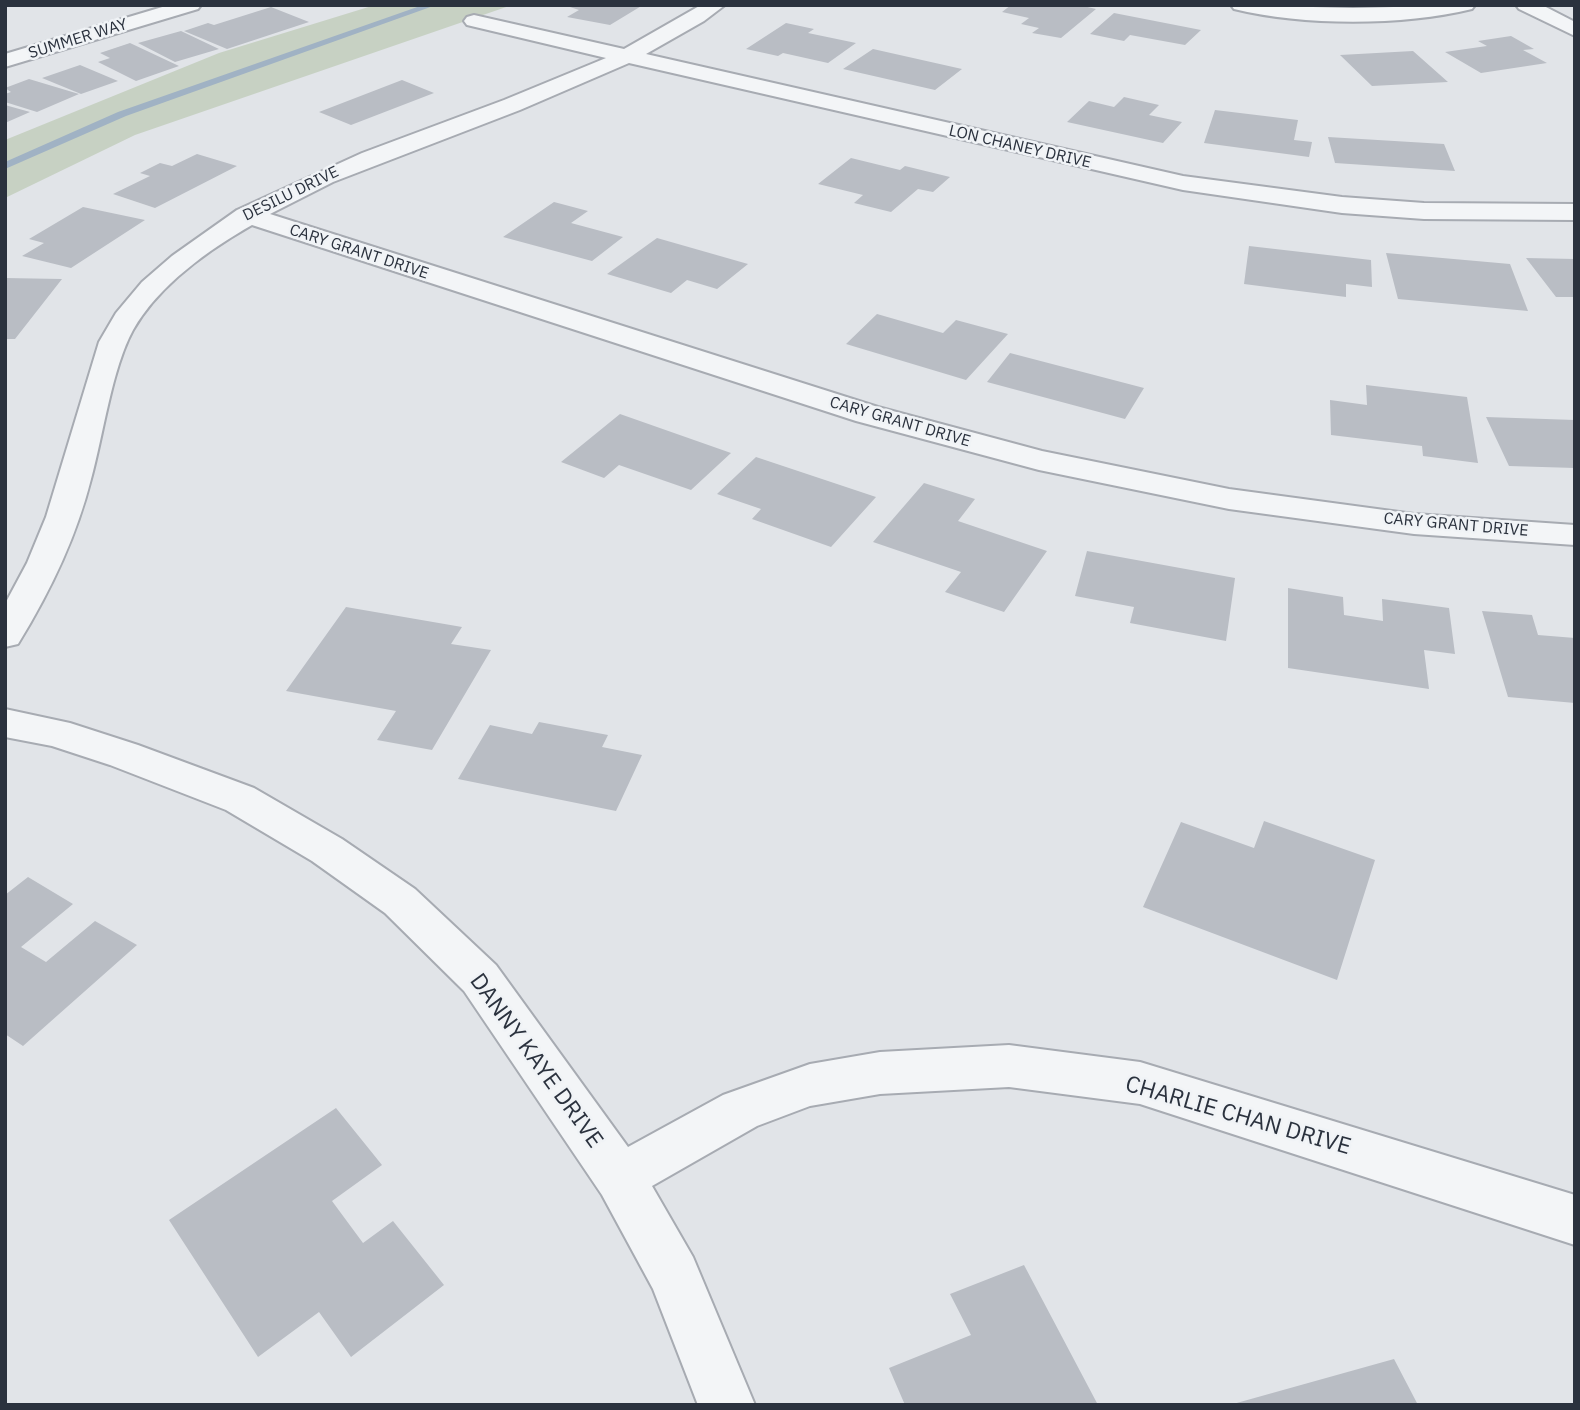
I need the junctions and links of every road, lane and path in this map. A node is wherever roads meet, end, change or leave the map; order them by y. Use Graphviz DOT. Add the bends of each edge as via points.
graph roads {
  1 [pos="191,5"];
  2 [pos="715,5"];
  3 [pos="1241,5"];
  4 [pos="1465,5"];
  5 [pos="1526,5"];
  6 [pos="474,22"];
  7 [pos="1575,30"];
  8 [pos="5,46"];
  9 [pos="41,50"];
  10 [pos="627,57"];
  11 [pos="5,61"];
  12 [pos="1575,212"];
  13 [pos="246,215"];
  14 [pos="1575,535"];
  15 [pos="5,635"];
  16 [pos="5,723"];
  17 [pos="620,1178"];
  18 [pos="1575,1220"];
  19 [pos="727,1405"];
  1 -- 9 [label="street, SUMMER WAY"];
  2 -- 10 [label="street, DESILU DRIVE"];
  3 -- 4 [label="street" via="1362,16"];
  5 -- 7 [label="street"];
  6 -- 10 [label="street, LON CHANEY DRIVE"];
  8 -- 9 [label="street"];
  9 -- 11 [label="street, SUMMER WAY"];
  10 -- 12 [label="street, LON CHANEY DRIVE" via="1183,183 1342,205 1451,212"];
  10 -- 13 [label="street, DESILU DRIVE" via="509,107 366,159"];
  13 -- 14 [label="street, CARY GRANT DRIVE" via="867,414 1039,460 1229,499 1414,524"];
  13 -- 15 [label="street, DESILU DRIVE" via="171,270 119,331 93,401 64,516 33,590"];
  16 -- 17 [label="street, DANNY KAYE DRIVE" via="56,733 240,799 327,850 400,901 480,978"];
  17 -- 18 [label="street, CHARLIE CHAN DRIVE" via="740,1110 810,1085 880,1073 1009,1066 1140,1083"];
  17 -- 19 [label="street, DANNY KAYE DRIVE" via="674,1275"];
}
